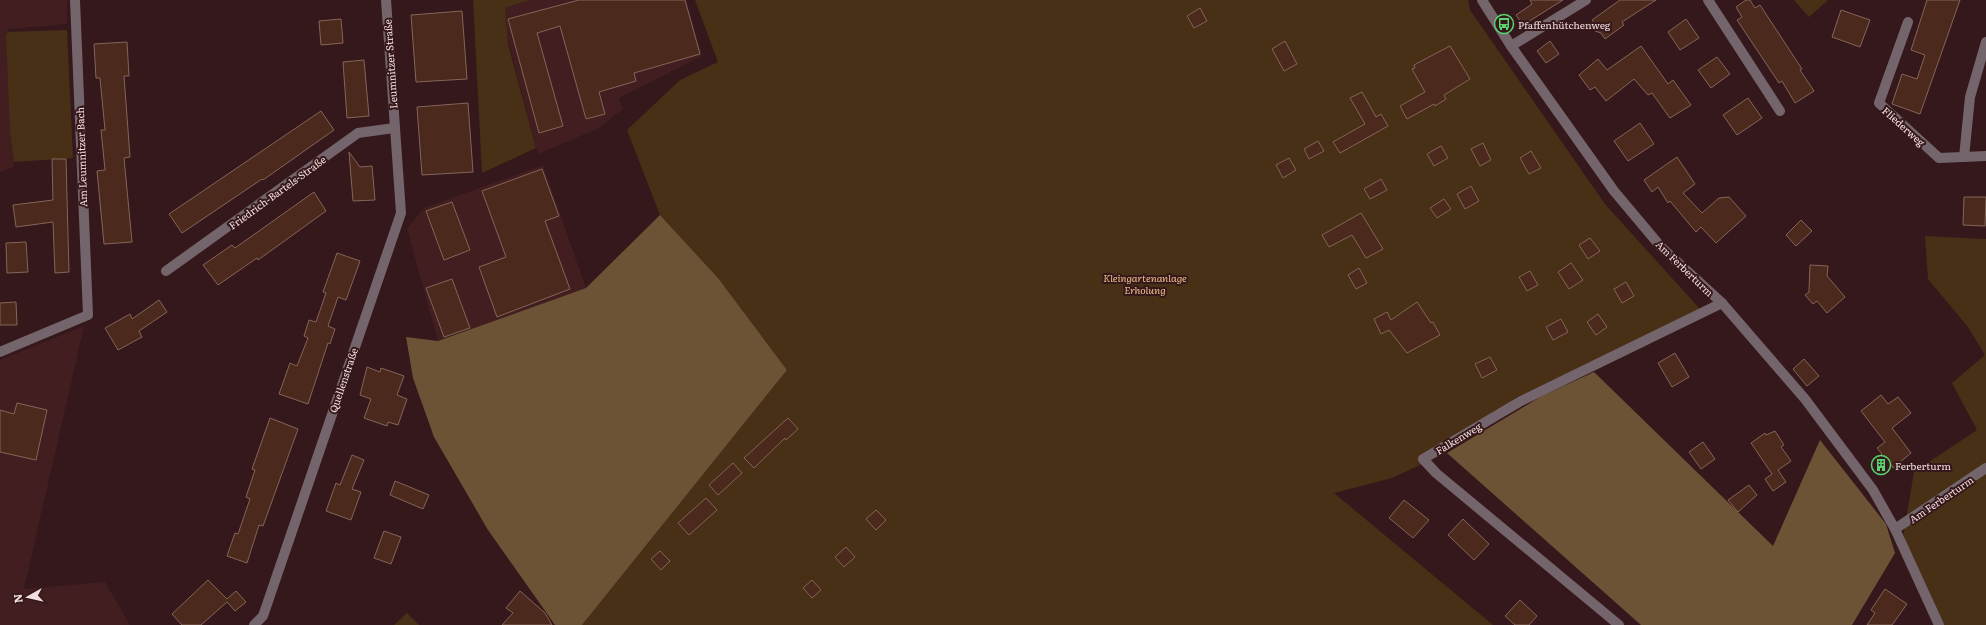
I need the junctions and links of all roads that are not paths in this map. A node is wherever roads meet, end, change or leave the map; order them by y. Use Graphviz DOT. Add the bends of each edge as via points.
graph roads {
  1 [pos="75,0"];
  2 [pos="386,0"];
  3 [pos="1482,0"];
  4 [pos="1586,0"];
  5 [pos="1708,0"];
  6 [pos="1908,22"];
  7 [pos="1986,42"];
  8 [pos="1510,46"];
  9 [pos="1780,111"];
  10 [pos="394,128"];
  11 [pos="1986,156"];
  12 [pos="1964,157"];
  13 [pos="166,271"];
  14 [pos="1722,303"];
  15 [pos="0,352"];
  16 [pos="1986,468"];
  17 [pos="1895,529"];
  18 [pos="254,625"];
  19 [pos="1619,625"];
  20 [pos="1939,625"];
  1 -- 15 [label="street, Am Leumnitzer Bach" via="88,315"];
  2 -- 10 [label="street, Leumnitzer Straße"];
  3 -- 8 [label="street, Am Ferberturm"];
  4 -- 8 [label="street"];
  5 -- 9 [label="street"];
  6 -- 12 [label="street, Fliederweg" via="1879,102 1939,158"];
  7 -- 12 [label="street" via="1970,97"];
  8 -- 14 [label="street, Am Ferberturm" via="1614,190 1661,247"];
  10 -- 13 [label="street, Friedrich-Bartels-Straße" via="358,133"];
  10 -- 18 [label="street, Quellenstraße" via="401,213 263,616"];
  11 -- 12 [label="street, Fliederweg"];
  14 -- 17 [label="street, Am Ferberturm" via="1805,399 1873,490"];
  14 -- 19 [label="street, Falkenweg" via="1522,401 1423,459 1436,473"];
  16 -- 17 [label="street, Am Ferberturm"];
  17 -- 20 [label="street, Am Ferberturm"];
}
